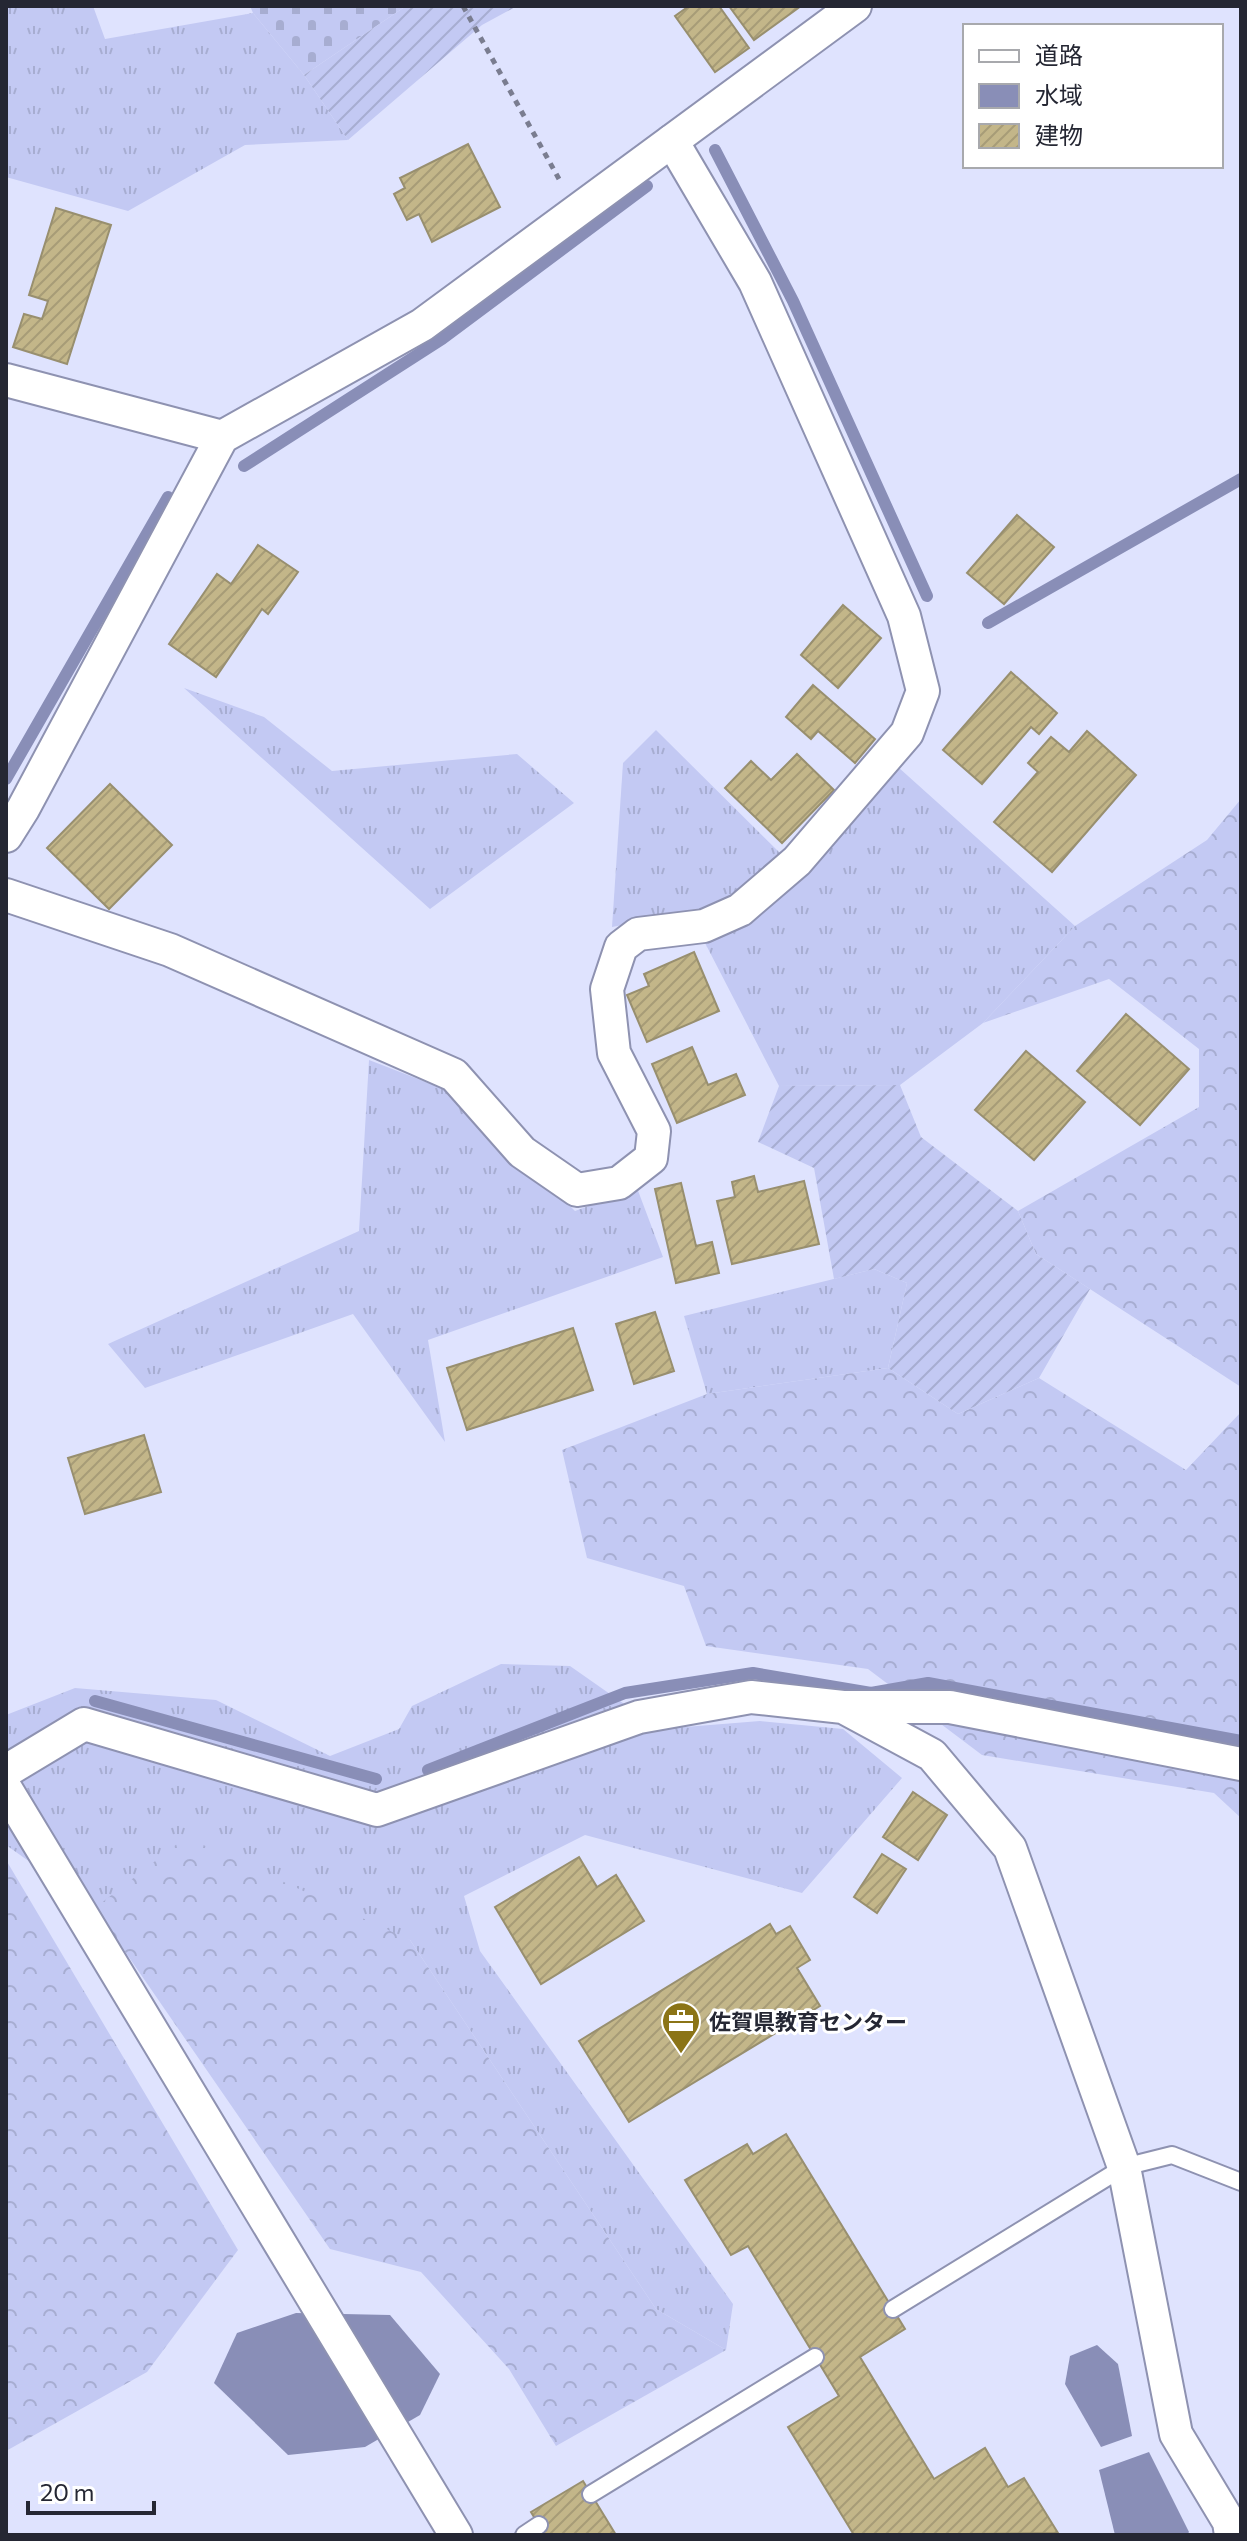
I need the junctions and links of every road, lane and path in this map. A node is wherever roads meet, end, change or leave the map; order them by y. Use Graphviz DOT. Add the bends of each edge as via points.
graph roads {
  1 [pos="463,6"];
  2 [pos="855,6"];
  3 [pos="672,141"];
  4 [pos="576,212"];
  5 [pos="6,380"];
  6 [pos="222,437"];
  7 [pos="6,836"];
  8 [pos="6,895"];
  9 [pos="843,1707"];
  10 [pos="1241,1764"];
  11 [pos="6,1771"];
  12 [pos="6,1789"];
  13 [pos="1124,2167"];
  14 [pos="1241,2182"];
  15 [pos="893,2309"];
  16 [pos="815,2357"];
  17 [pos="591,2494"];
  18 [pos="539,2525"];
  19 [pos="456,2535"];
  20 [pos="524,2535"];
  21 [pos="1231,2535"];
  1 -- 4 [label="path"];
  2 -- 3 [label="street"];
  3 -- 4 [label="street"];
  3 -- 8 [label="street" via="762,296 904,616 923,691 907,733 797,861 751,901 704,926 638,934 621,947 607,989 614,1053 654,1131 651,1158 619,1183 577,1190 522,1152 454,1075 170,950"];
  4 -- 6 [label="street" via="422,325"];
  5 -- 6 [label="street"];
  6 -- 7 [label="street"];
  9 -- 10 [label="street" via="950,1707"];
  9 -- 11 [label="street" via="751,1697 639,1717 377,1810 84,1724"];
  9 -- 13 [label="street" via="932,1755 1010,1848"];
  12 -- 19 [label="street"];
  13 -- 14 [label="lane" via="1172,2155"];
  13 -- 15 [label="lane"];
  13 -- 21 [label="street" via="1176,2434 1229,2522"];
  16 -- 17 [label="lane"];
  18 -- 20 [label="lane"];
}
